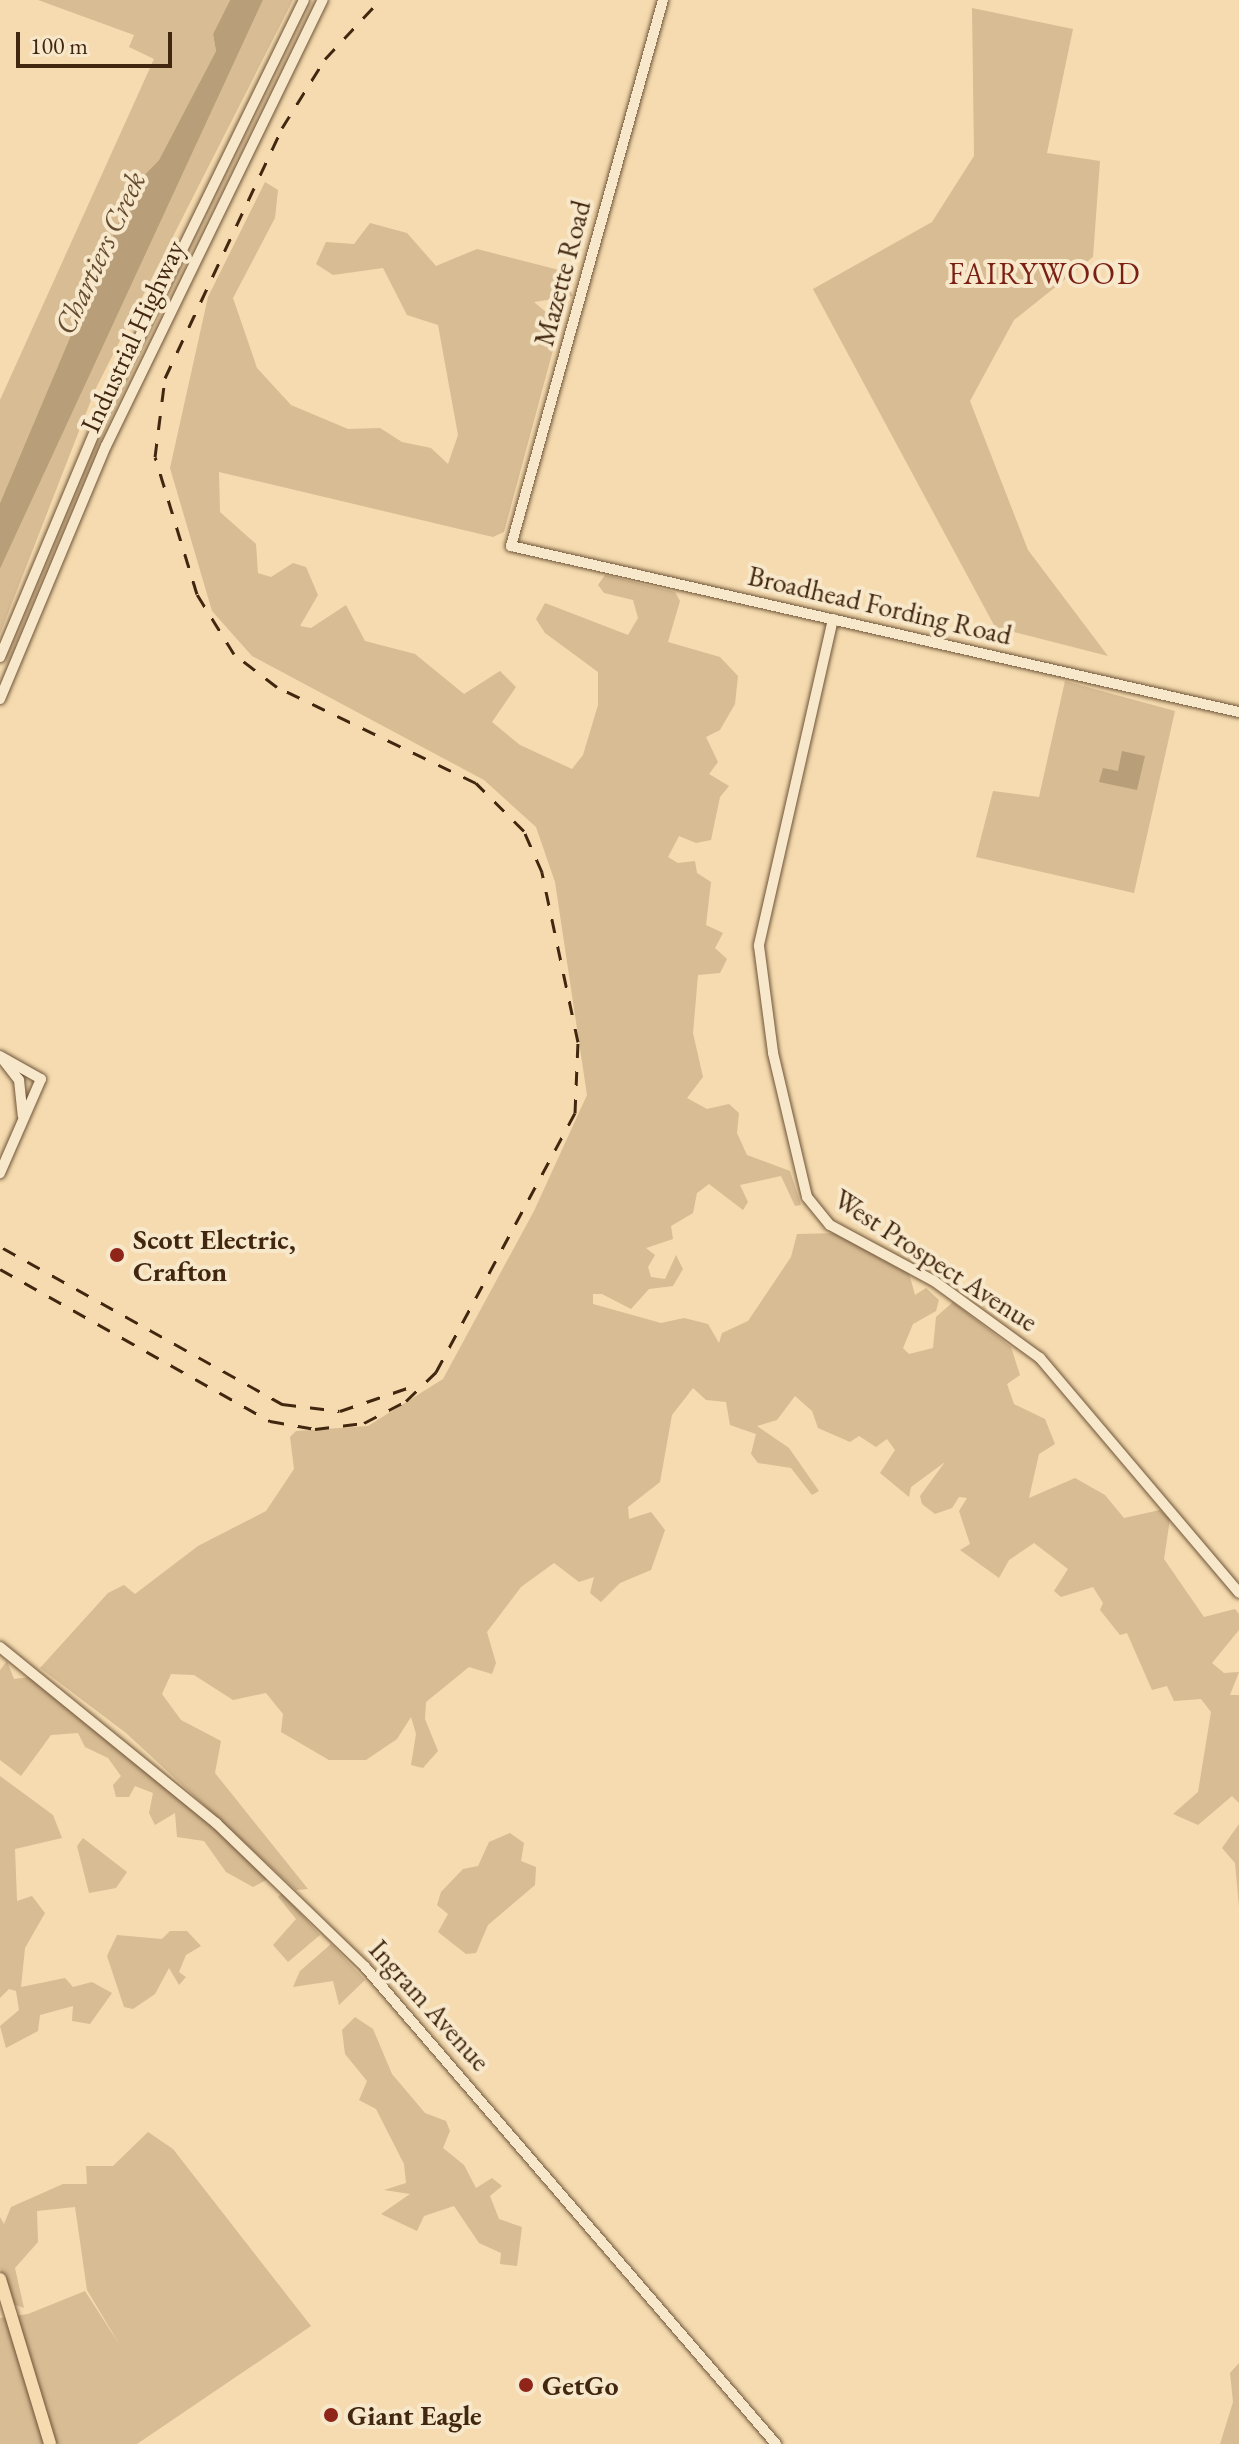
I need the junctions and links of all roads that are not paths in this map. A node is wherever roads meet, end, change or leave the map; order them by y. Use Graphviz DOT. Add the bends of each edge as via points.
graph roads {
  1 [pos="304,0"];
  2 [pos="323,0"];
  3 [pos="663,0"];
  4 [pos="670,0"];
  5 [pos="662,12"];
  6 [pos="511,546"];
  7 [pos="833,619"];
  8 [pos="0,657"];
  9 [pos="0,699"];
  10 [pos="1239,712"];
  11 [pos="0,1057"];
  12 [pos="23,1120"];
  13 [pos="0,1173"];
  14 [pos="1239,1593"];
  15 [pos="0,1647"];
  16 [pos="0,2279"];
  17 [pos="50,2444"];
  18 [pos="776,2444"];
  1 -- 8 [label="street, Industrial Highway" via="103,412"];
  2 -- 9 [label="street, Industrial Highway" via="112,433"];
  3 -- 5 [label="street, Mazette Road"];
  4 -- 5 [label="street, Mazette Road"];
  5 -- 6 [label="street, Mazette Road"];
  6 -- 7 [label="street, Broadhead Fording Road"];
  7 -- 10 [label="street, Broadhead Fording Road"];
  7 -- 14 [label="street, West Prospect Avenue" via="759,946 773,1053 807,1197 830,1225 934,1281 1040,1358"];
  11 -- 12 [label="street" via="19,1080"];
  11 -- 12 [label="street" via="41,1079"];
  12 -- 13 [label="street"];
  15 -- 18 [label="street, Ingram Avenue" via="206,1814 376,1978"];
  16 -- 17 [label="main road"];
}
